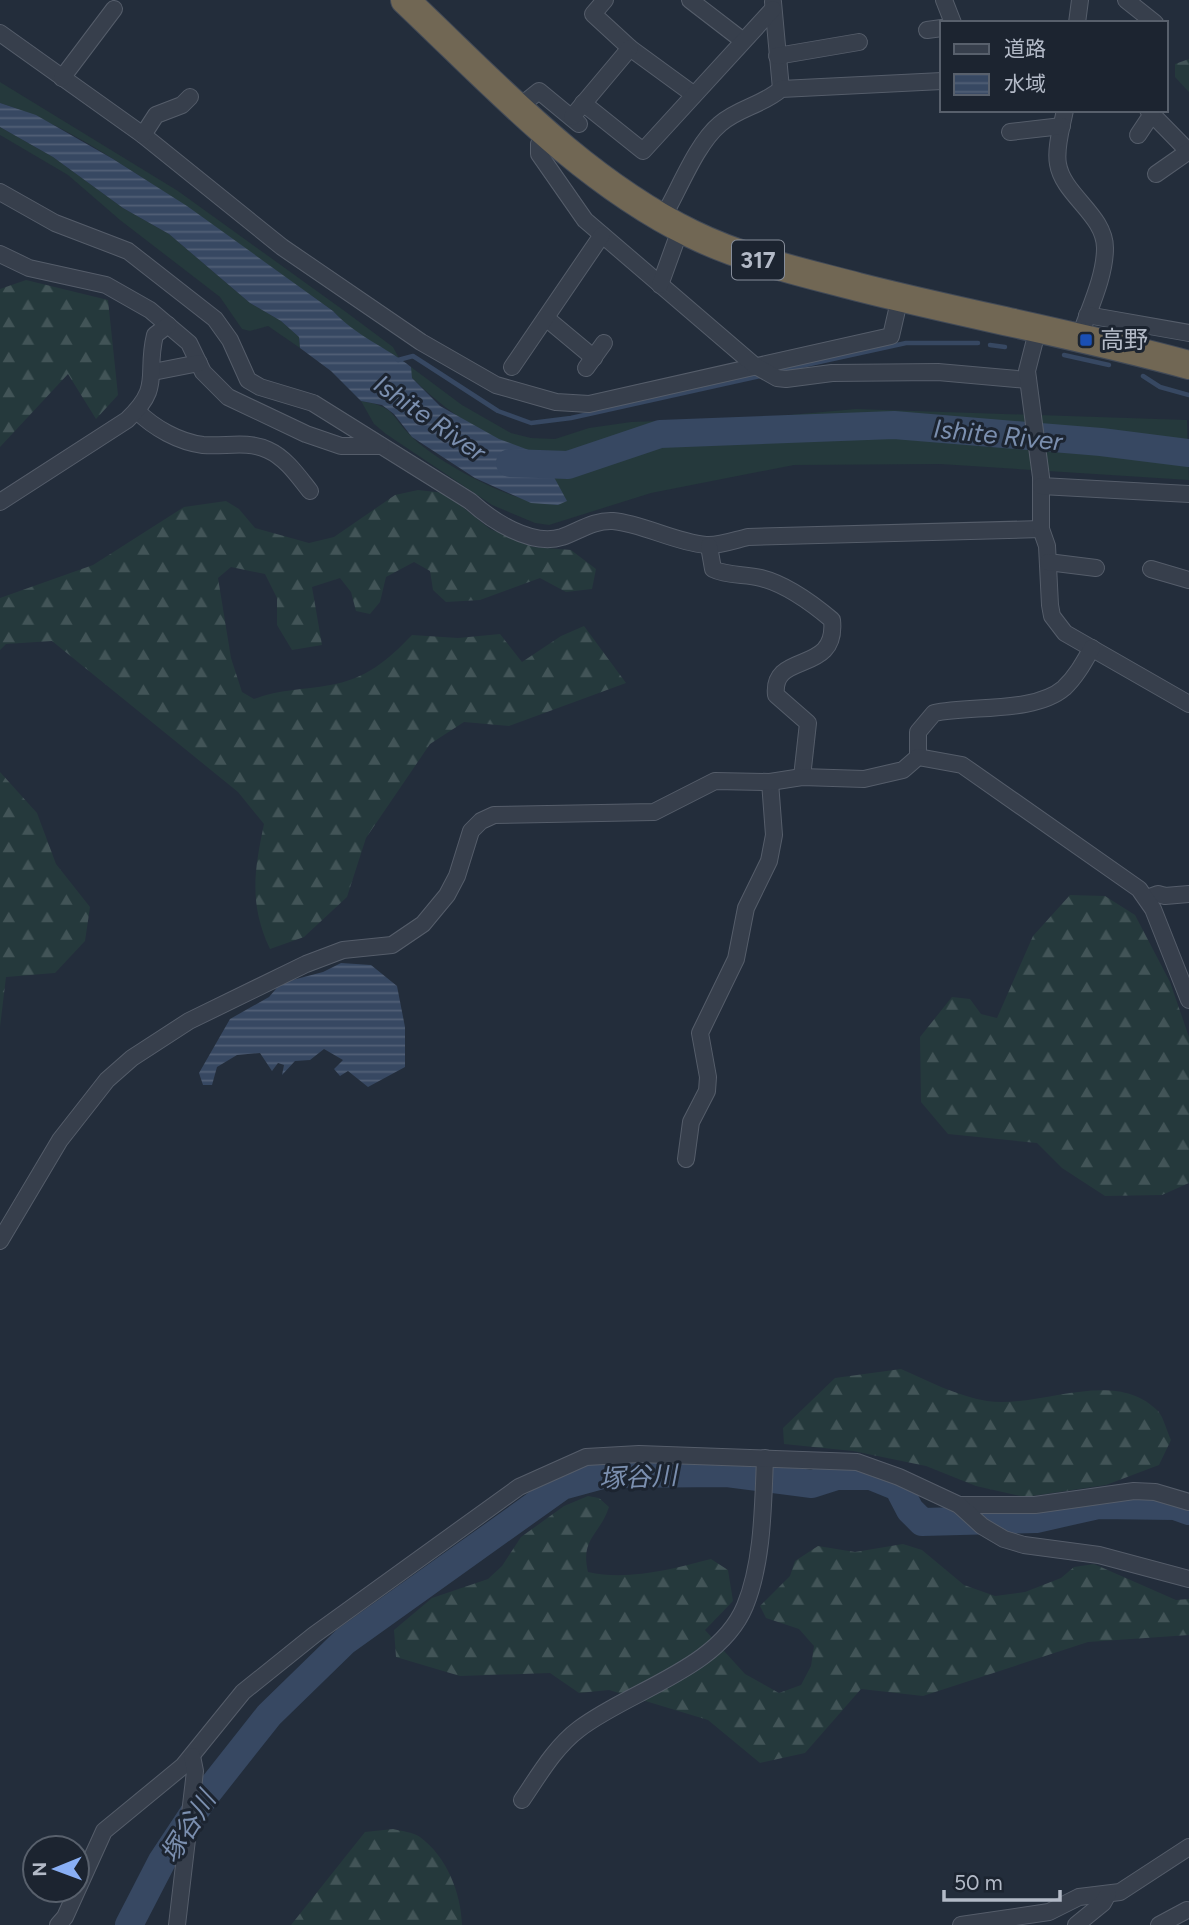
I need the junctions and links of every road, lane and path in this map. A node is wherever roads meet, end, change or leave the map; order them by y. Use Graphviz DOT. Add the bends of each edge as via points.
graph roads {
  1 [pos="405,0"];
  2 [pos="605,0"];
  3 [pos="690,0"];
  4 [pos="944,0"];
  5 [pos="1080,0"];
  6 [pos="1126,0"];
  7 [pos="773,4"];
  8 [pos="114,9"];
  9 [pos="952,21"];
  10 [pos="1077,21"];
  11 [pos="1152,21"];
  12 [pos="0,33"];
  13 [pos="742,40"];
  14 [pos="859,42"];
  15 [pos="630,48"];
  16 [pos="778,56"];
  17 [pos="62,78"];
  18 [pos="940,80"];
  19 [pos="781,89"];
  20 [pos="693,94"];
  21 [pos="190,97"];
  22 [pos="583,103"];
  23 [pos="519,107"];
  24 [pos="1150,112"];
  25 [pos="1063,118"];
  26 [pos="1010,132"];
  27 [pos="545,133"];
  28 [pos="143,135"];
  29 [pos="1138,135"];
  30 [pos="1189,152"];
  31 [pos="1156,174"];
  32 [pos="0,192"];
  33 [pos="672,222"];
  34 [pos="602,235"];
  35 [pos="0,254"];
  36 [pos="660,285"];
  37 [pos="900,297"];
  38 [pos="546,318"];
  39 [pos="168,325"];
  40 [pos="1083,326"];
  41 [pos="1038,328"];
  42 [pos="1189,333"];
  43 [pos="604,343"];
  44 [pos="199,363"];
  45 [pos="754,365"];
  46 [pos="1189,365"];
  47 [pos="512,367"];
  48 [pos="153,372"];
  49 [pos="1028,380"];
  50 [pos="137,411"];
  51 [pos="383,446"];
  52 [pos="1041,482"];
  53 [pos="310,491"];
  54 [pos="1189,494"];
  55 [pos="0,502"];
  56 [pos="1041,529"];
  57 [pos="709,546"];
  58 [pos="1048,562"];
  59 [pos="1096,568"];
  60 [pos="1151,569"];
  61 [pos="1189,580"];
  62 [pos="1092,648"];
  63 [pos="1189,704"];
  64 [pos="918,757"];
  65 [pos="802,777"];
  66 [pos="770,782"];
  67 [pos="1189,894"];
  68 [pos="1147,898"];
  69 [pos="1189,1000"];
  70 [pos="686,1158"];
  71 [pos="0,1241"];
  72 [pos="765,1462"];
  73 [pos="1155,1492"];
  74 [pos="1189,1493"];
  75 [pos="1189,1502"];
  76 [pos="963,1508"];
  77 [pos="1189,1580"];
  78 [pos="192,1756"];
  79 [pos="523,1800"];
  80 [pos="1189,1847"];
  81 [pos="1108,1894"];
  82 [pos="1187,1910"];
  83 [pos="58,1925"];
  84 [pos="177,1925"];
  85 [pos="961,1925"];
  86 [pos="1076,1925"];
  87 [pos="1159,1925"];
  1 -- 23 [label="highway, 317"];
  2 -- 15 [label="street" via="593,14"];
  3 -- 13 [label="street"];
  4 -- 9 [label="street"];
  5 -- 10 [label="street"];
  6 -- 11 [label="street"];
  7 -- 13 [label="street"];
  7 -- 16 [label="street"];
  8 -- 17 [label="street"];
  12 -- 17 [label="street"];
  13 -- 20 [label="street"];
  14 -- 16 [label="street"];
  15 -- 20 [label="street"];
  15 -- 22 [label="street"];
  16 -- 19 [label="street"];
  17 -- 28 [label="street"];
  18 -- 19 [label="street"];
  19 -- 33 [label="street" via="720,124 702,145"];
  20 -- 22 [label="street" via="643,151"];
  21 -- 28 [label="street" via="156,116"];
  22 -- 23 [label="street" via="576,120 539,91"];
  23 -- 27 [label="highway, 317"];
  24 -- 29 [label="street"];
  24 -- 30 [label="street"];
  25 -- 26 [label="street"];
  25 -- 40 [label="street" via="1057,162 1061,175 1100,229 1105,247 1101,276"];
  27 -- 33 [label="highway, 317" via="603,178"];
  27 -- 34 [label="street" via="539,154"];
  28 -- 45 [label="street" via="282,247 421,342 496,385 556,402 589,404"];
  30 -- 31 [label="street"];
  32 -- 51 [label="street" via="55,223 128,251 215,319 248,380 313,403"];
  33 -- 36 [label="street"];
  33 -- 37 [label="highway, 317" via="771,265"];
  34 -- 36 [label="street"];
  34 -- 38 [label="street"];
  35 -- 39 [label="street" via="29,268 106,285"];
  36 -- 45 [label="street"];
  37 -- 41 [label="highway, 317"];
  37 -- 45 [label="street" via="891,336"];
  38 -- 43 [label="street" via="590,363"];
  38 -- 47 [label="street"];
  39 -- 44 [label="street" via="189,342"];
  39 -- 48 [label="street" via="155,335"];
  40 -- 41 [label="highway, 317"];
  40 -- 42 [label="street"];
  40 -- 46 [label="highway, 317"];
  41 -- 49 [label="street"];
  44 -- 48 [label="street"];
  44 -- 51 [label="street" via="228,397 306,434 341,446"];
  45 -- 49 [label="street" via="786,379 832,373 926,372"];
  48 -- 50 [label="street" via="150,393"];
  49 -- 52 [label="street"];
  50 -- 53 [label="street" via="160,429 185,440 204,445 253,444 270,451 290,466"];
  50 -- 55 [label="street"];
  51 -- 57 [label="street" via="488,517 529,535 558,538 610,521"];
  52 -- 54 [label="street"];
  52 -- 56 [label="street"];
  56 -- 57 [label="street" via="748,537"];
  56 -- 58 [label="street"];
  57 -- 65 [label="street" via="713,569 765,579 832,620 834,637 827,649 780,675 775,684 776,695 808,723"];
  58 -- 59 [label="street"];
  58 -- 62 [label="street" via="1050,605 1056,624"];
  60 -- 61 [label="street"];
  62 -- 63 [label="street"];
  62 -- 64 [label="street" via="1076,675 1047,699 934,713 918,732"];
  64 -- 65 [label="street" via="903,770 886,776"];
  64 -- 68 [label="street" via="962,765"];
  65 -- 66 [label="street"];
  66 -- 70 [label="street" via="774,835 769,861 746,908 736,960 700,1034 707,1091 691,1122"];
  66 -- 71 [label="street" via="715,781 654,812 494,815 481,821 471,831 447,895 423,924 393,945 344,950 228,1000 132,1058 107,1080 60,1140"];
  67 -- 68 [label="street"];
  68 -- 69 [label="street"];
  72 -- 76 [label="street" via="856,1462"];
  72 -- 78 [label="street" via="639,1454 586,1457 519,1487 280,1661 243,1692"];
  72 -- 79 [label="street" via="753,1582 744,1609 728,1633 708,1652 576,1731 553,1754"];
  73 -- 74 [label="street"];
  73 -- 75 [label="street"];
  73 -- 76 [label="street"];
  76 -- 77 [label="street" via="1004,1539 1098,1555"];
  78 -- 83 [label="street" via="160,1788 104,1831"];
  78 -- 84 [label="street" via="195,1771"];
  80 -- 81 [label="street" via="1130,1887"];
  81 -- 85 [label="street" via="1079,1897 1049,1912"];
  81 -- 86 [label="street"];
  82 -- 87 [label="street"];
}
